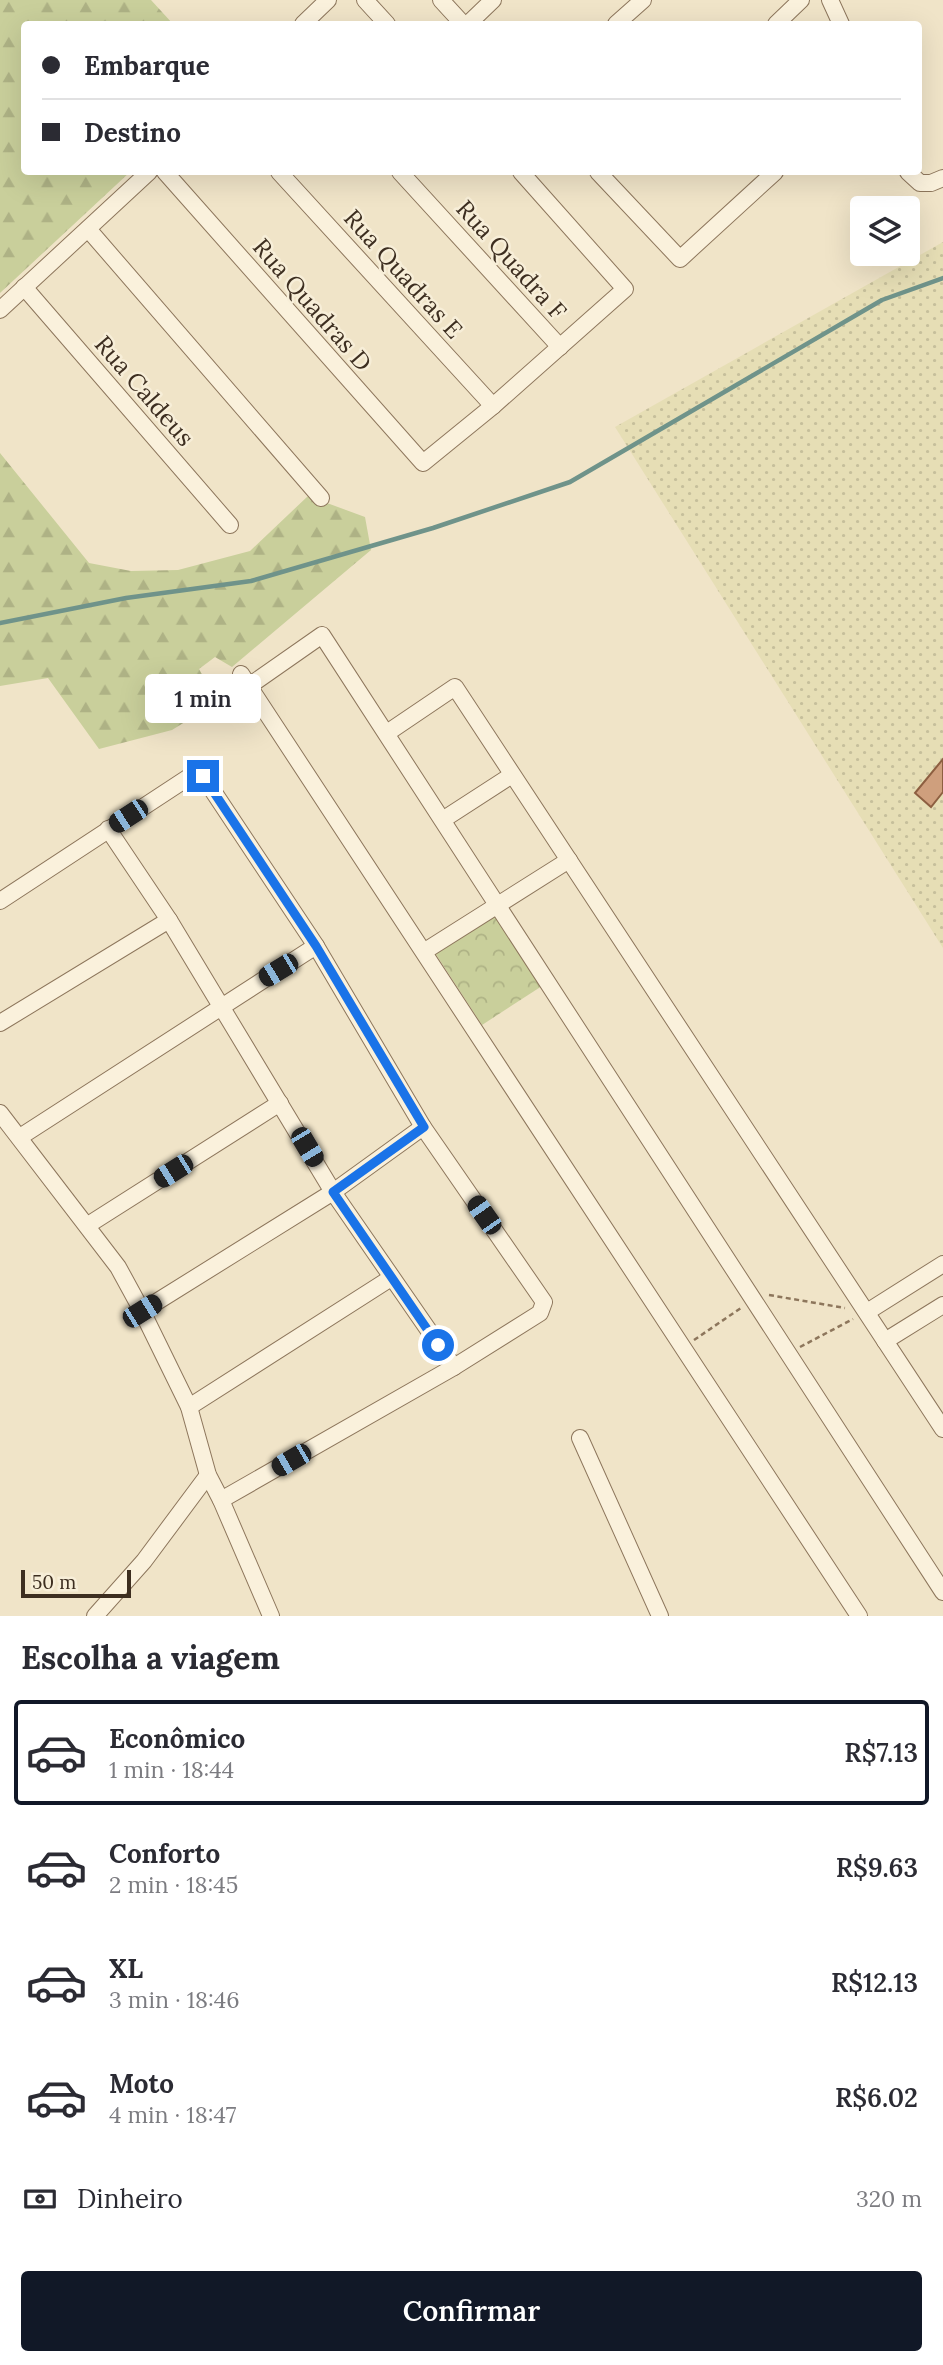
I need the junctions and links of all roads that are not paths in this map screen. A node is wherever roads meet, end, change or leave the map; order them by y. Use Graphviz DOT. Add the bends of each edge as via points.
graph roads {
  1 [pos="328,0"];
  2 [pos="365,0"];
  3 [pos="441,0"];
  4 [pos="493,0"];
  5 [pos="643,0"];
  6 [pos="801,0"];
  7 [pos="830,0"];
  8 [pos="306,21"];
  9 [pos="384,21"];
  10 [pos="462,21"];
  11 [pos="468,21"];
  12 [pos="619,21"];
  13 [pos="779,21"];
  14 [pos="840,21"];
  15 [pos="146,175"];
  16 [pos="168,175"];
  17 [pos="282,175"];
  18 [pos="403,175"];
  19 [pos="524,175"];
  20 [pos="772,175"];
  21 [pos="911,175"];
  22 [pos="603,177"];
  23 [pos="937,180"];
  24 [pos="88,229"];
  25 [pos="24,287"];
  26 [pos="0,310"];
  27 [pos="560,347"];
  28 [pos="493,407"];
  29 [pos="321,498"];
  30 [pos="230,525"];
  31 [pos="387,733"];
  32 [pos="512,775"];
  33 [pos="444,819"];
  34 [pos="108,829"];
  35 [pos="569,860"];
  36 [pos="0,901"];
  37 [pos="499,904"];
  38 [pos="169,920"];
  39 [pos="316,946"];
  40 [pos="425,951"];
  41 [pos="220,1006"];
  42 [pos="0,1023"];
  43 [pos="280,1103"];
  44 [pos="0,1113"];
  45 [pos="424,1127"];
  46 [pos="20,1137"];
  47 [pos="333,1192"];
  48 [pos="88,1225"];
  49 [pos="943,1265"];
  50 [pos="391,1278"];
  51 [pos="943,1305"];
  52 [pos="142,1311"];
  53 [pos="867,1311"];
  54 [pos="885,1341"];
  55 [pos="454,1367"];
  56 [pos="189,1407"];
  57 [pos="943,1429"];
  58 [pos="580,1438"];
  59 [pos="208,1475"];
  60 [pos="222,1500"];
  61 [pos="943,1592"];
  62 [pos="95,1616"];
  63 [pos="271,1616"];
  64 [pos="660,1616"];
  65 [pos="859,1616"];
  1 -- 8 [label="street"];
  2 -- 9 [label="street"];
  3 -- 10 [label="street"];
  4 -- 11 [label="street"];
  5 -- 12 [label="street"];
  6 -- 13 [label="street"];
  7 -- 14 [label="street"];
  15 -- 24 [label="street"];
  16 -- 28 [label="street, Rua Quadras D" via="419,461 428,461"];
  17 -- 28 [label="street, Rua Quadras E"];
  18 -- 27 [label="street, Rua Quadra F"];
  19 -- 27 [label="street" via="625,289"];
  20 -- 22 [label="street" via="680,259"];
  21 -- 23 [label="street" via="920,183"];
  24 -- 25 [label="street"];
  24 -- 29 [label="street"];
  25 -- 26 [label="street"];
  25 -- 30 [label="street, Rua Caldeus"];
  27 -- 28 [label="street"];
  31 -- 32 [label="street" via="455,687"];
  31 -- 33 [label="street"];
  31 -- 40 [label="street" via="322,635 245,680"];
  32 -- 33 [label="street"];
  32 -- 35 [label="street"];
  33 -- 37 [label="street"];
  34 -- 36 [label="street"];
  34 -- 38 [label="street"];
  34 -- 39 [label="street" via="189,777 203,776"];
  35 -- 37 [label="street"];
  35 -- 53 [label="street"];
  37 -- 40 [label="street"];
  37 -- 61 [label="street"];
  38 -- 41 [label="street"];
  38 -- 42 [label="street"];
  39 -- 41 [label="street"];
  39 -- 45 [label="street"];
  40 -- 65 [label="street"];
  41 -- 43 [label="street"];
  41 -- 46 [label="street"];
  43 -- 47 [label="street"];
  43 -- 48 [label="street"];
  44 -- 46 [label="street"];
  45 -- 47 [label="street"];
  45 -- 55 [label="street" via="544,1302 540,1313"];
  46 -- 48 [label="street"];
  47 -- 50 [label="street"];
  47 -- 52 [label="street"];
  48 -- 52 [label="street"];
  49 -- 53 [label="street"];
  50 -- 55 [label="street"];
  50 -- 56 [label="street"];
  51 -- 54 [label="street"];
  52 -- 56 [label="street"];
  53 -- 54 [label="street"];
  54 -- 57 [label="street"];
  55 -- 60 [label="street"];
  56 -- 59 [label="street"];
  58 -- 64 [label="street"];
  59 -- 60 [label="street"];
  59 -- 62 [label="street" via="144,1561"];
  60 -- 63 [label="street"];
}
